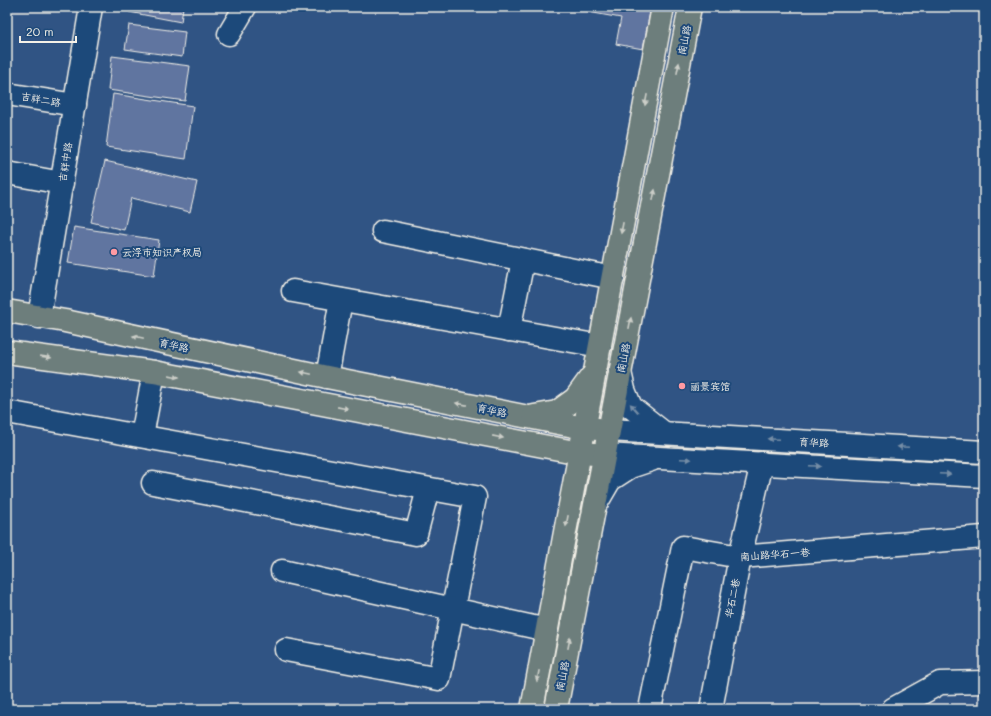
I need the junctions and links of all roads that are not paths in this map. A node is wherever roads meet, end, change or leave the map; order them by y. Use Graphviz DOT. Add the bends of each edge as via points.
graph roads {
  1 [pos="91,7"];
  2 [pos="245,7"];
  3 [pos="663,7"];
  4 [pos="690,7"];
  5 [pos="230,34"];
  6 [pos="7,94"];
  7 [pos="75,105"];
  8 [pos="7,173"];
  9 [pos="62,182"];
  10 [pos="382,231"];
  11 [pos="523,260"];
  12 [pos="613,278"];
  13 [pos="293,291"];
  14 [pos="341,300"];
  15 [pos="7,311"];
  16 [pos="39,317"];
  17 [pos="509,330"];
  18 [pos="600,346"];
  19 [pos="7,352"];
  20 [pos="595,371"];
  21 [pos="154,372"];
  22 [pos="620,372"];
  23 [pos="327,377"];
  24 [pos="7,412"];
  25 [pos="528,417"];
  26 [pos="584,428"];
  27 [pos="609,430"];
  28 [pos="664,433"];
  29 [pos="142,436"];
  30 [pos="523,442"];
  31 [pos="984,452"];
  32 [pos="580,453"];
  33 [pos="605,455"];
  34 [pos="659,458"];
  35 [pos="762,463"];
  36 [pos="984,476"];
  37 [pos="153,483"];
  38 [pos="428,488"];
  39 [pos="572,498"];
  40 [pos="595,505"];
  41 [pos="984,538"];
  42 [pos="740,557"];
  43 [pos="282,571"];
  44 [pos="453,609"];
  45 [pos="547,630"];
  46 [pos="286,650"];
  47 [pos="984,682"];
  48 [pos="532,709"];
  49 [pos="556,709"];
  50 [pos="650,709"];
  51 [pos="710,709"];
  52 [pos="893,709"];
  1 -- 7 [label="street, 吉祥中路"];
  2 -- 5 [label="street"];
  3 -- 12 [label="main road, one-way"];
  22 -- 4 [label="main road, 南山路, one-way"];
  6 -- 7 [label="street, 吉祥二路"];
  7 -- 9 [label="street, 吉祥中路"];
  8 -- 9 [label="street"];
  9 -- 16 [label="street, 吉祥中路"];
  10 -- 11 [label="street"];
  11 -- 12 [label="street"];
  11 -- 17 [label="street"];
  12 -- 18 [label="main road"];
  13 -- 14 [label="street"];
  14 -- 17 [label="street"];
  14 -- 23 [label="street"];
  15 -- 16 [label="main road, 育华路"];
  23 -- 16 [label="main road, 育华路, one-way"];
  17 -- 18 [label="street"];
  18 -- 20 [label="main road"];
  19 -- 21 [label="main road, one-way"];
  20 -- 25 [label="main road" via="575,399 557,412"];
  20 -- 26 [label="main road"];
  21 -- 29 [label="street"];
  21 -- 30 [label="main road, one-way"];
  22 -- 27 [label="main road, 南山路"];
  28 -- 22 [label="street, one-way" via="631,406"];
  25 -- 23 [label="main road, 育华路, one-way"];
  24 -- 29 [label="street"];
  25 -- 26 [label="main road, 育华路"];
  26 -- 27 [label="main road, 育华路"];
  26 -- 32 [label="main road"];
  27 -- 28 [label="street, 育华路"];
  27 -- 33 [label="main road, 南山路"];
  31 -- 28 [label="street, 育华路, one-way"];
  29 -- 38 [label="street"];
  30 -- 32 [label="main road"];
  30 -- 39 [label="main road" via="558,461 566,475"];
  32 -- 33 [label="main road"];
  32 -- 39 [label="main road"];
  33 -- 34 [label="street"];
  33 -- 40 [label="main road, 南山路"];
  34 -- 35 [label="street, one-way"];
  34 -- 40 [label="street" via="630,467 610,480"];
  35 -- 36 [label="street, one-way"];
  35 -- 42 [label="street, 华石二巷"];
  37 -- 38 [label="street" via="416,534"];
  38 -- 44 [label="street" via="475,497"];
  39 -- 45 [label="main road, one-way"];
  49 -- 40 [label="main road, 南山路, one-way"];
  41 -- 42 [label="street, 南山路华石一巷"];
  42 -- 50 [label="street, 南山路华石一巷" via="683,547"];
  42 -- 51 [label="street, 华石二巷"];
  43 -- 44 [label="street"];
  44 -- 45 [label="street"];
  44 -- 46 [label="street" via="439,679"];
  45 -- 48 [label="main road, one-way"];
  47 -- 52 [label="street" via="940,683"];
}
